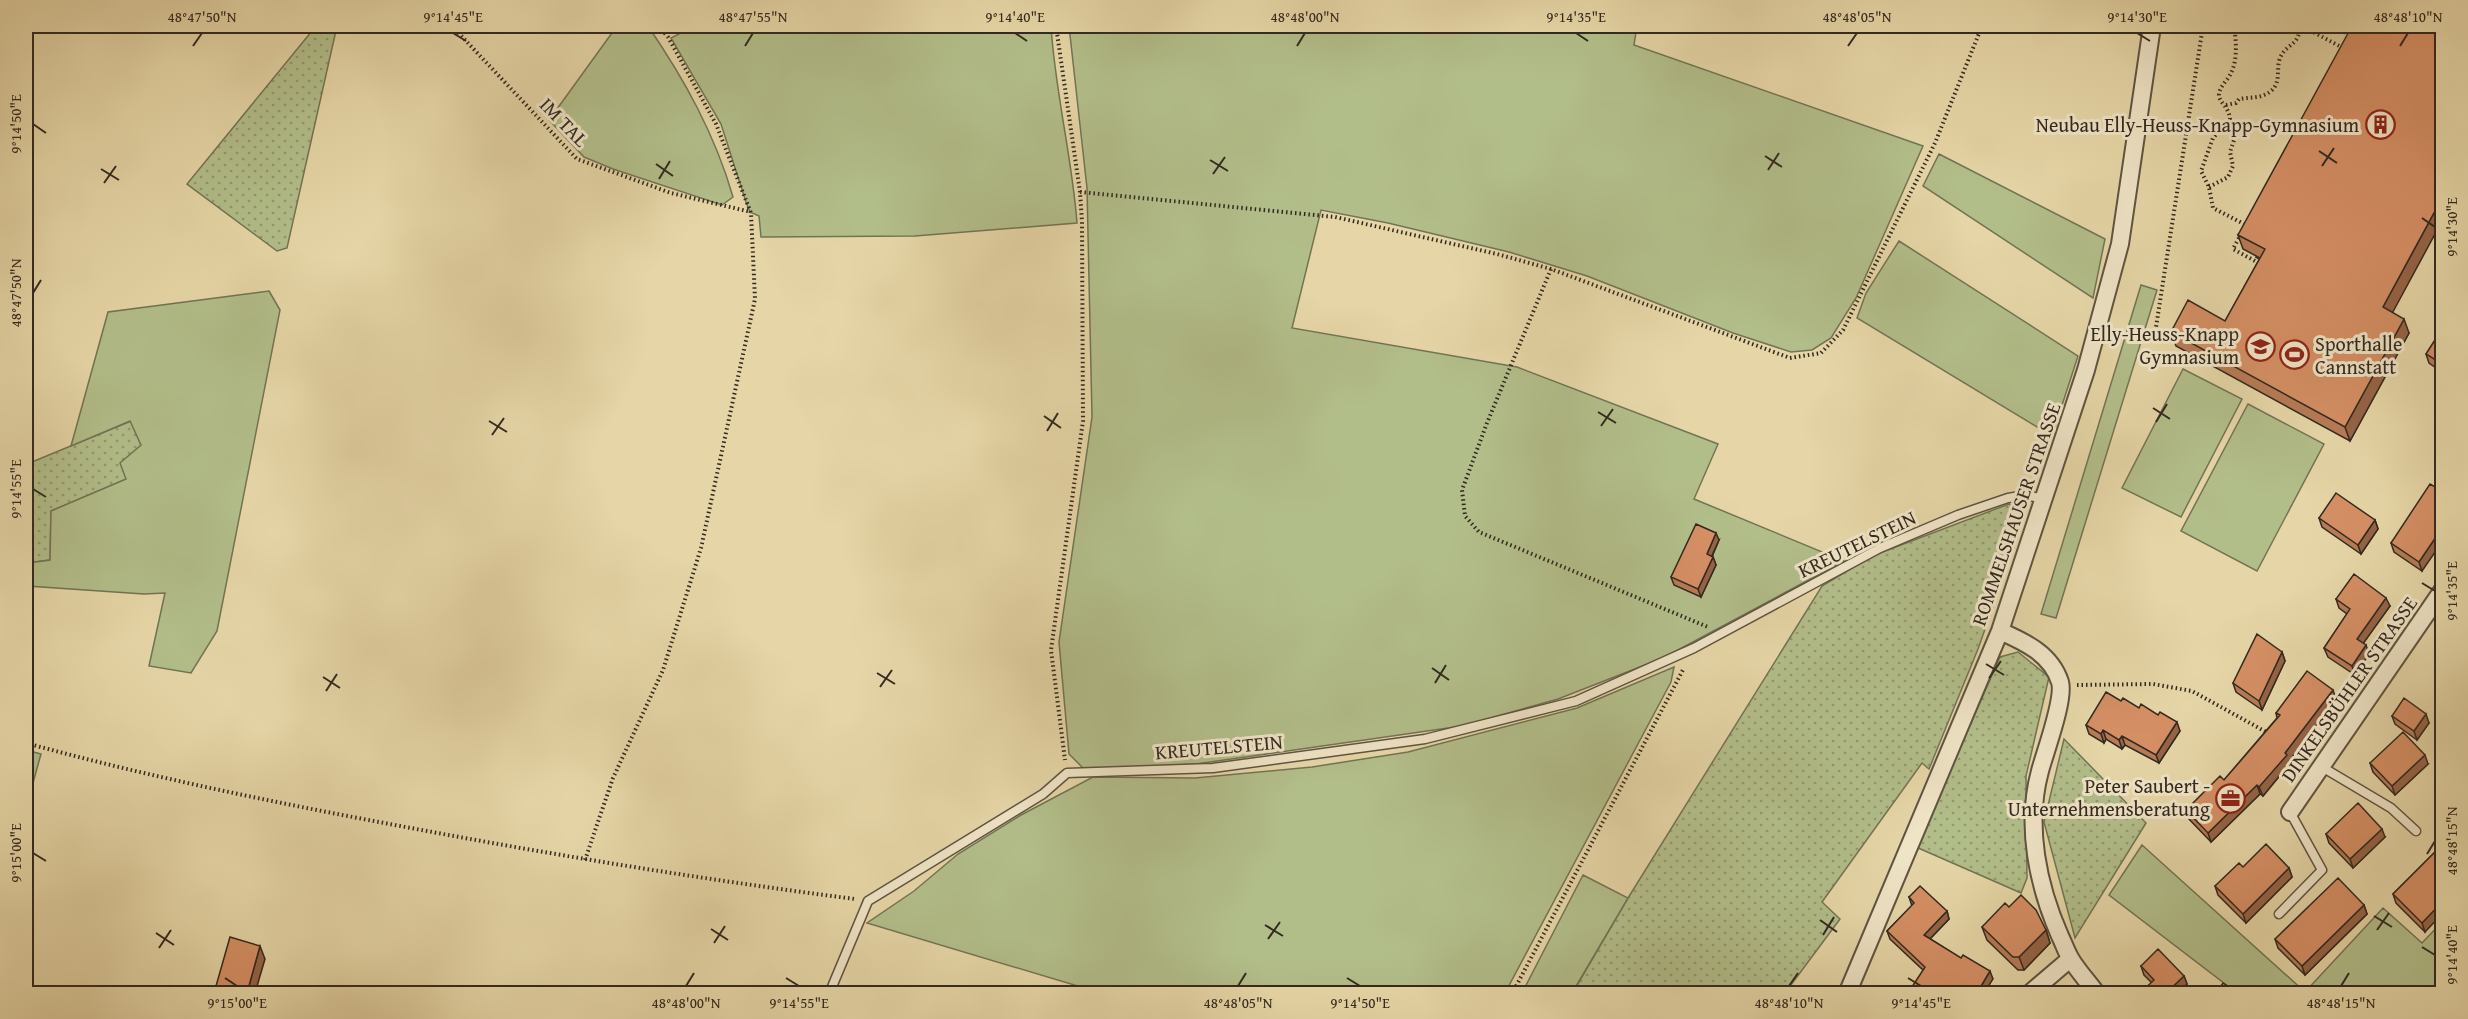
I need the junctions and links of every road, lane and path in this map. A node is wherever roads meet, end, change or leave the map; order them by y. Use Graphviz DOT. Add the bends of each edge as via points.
graph roads {
  1 [pos="452,26"];
  2 [pos="658,26"];
  3 [pos="1056,26"];
  4 [pos="1982,26"];
  5 [pos="2152,26"];
  6 [pos="2203,26"];
  7 [pos="2234,26"];
  8 [pos="2300,26"];
  9 [pos="2332,26"];
  10 [pos="2355,26"];
  11 [pos="2350,35"];
  12 [pos="2343,48"];
  13 [pos="2337,58"];
  14 [pos="2226,105"];
  15 [pos="2224,127"];
  16 [pos="2209,187"];
  17 [pos="1080,192"];
  18 [pos="752,213"];
  19 [pos="2262,249"];
  20 [pos="1551,269"];
  21 [pos="2154,340"];
  22 [pos="2435,375"];
  23 [pos="2442,379"];
  24 [pos="2043,499"];
  25 [pos="2442,591"];
  26 [pos="2000,631"];
  27 [pos="1722,633"];
  28 [pos="1694,648"];
  29 [pos="2061,685"];
  30 [pos="2271,735"];
  31 [pos="26,743"];
  32 [pos="2322,767"];
  33 [pos="1067,772"];
  34 [pos="2290,812"];
  35 [pos="2416,831"];
  36 [pos="585,860"];
  37 [pos="868,901"];
  38 [pos="2279,914"];
  39 [pos="2070,960"];
  40 [pos="829,993"];
  41 [pos="1512,993"];
  42 [pos="1847,993"];
  43 [pos="2029,993"];
  44 [pos="2097,993"];
  1 -- 18 [label="path, IM TAL" via="577,159 671,193"];
  2 -- 18 [label="path" via="716,124"];
  3 -- 17 [label="path"];
  4 -- 20 [label="path" via="1935,143 1844,330 1821,353 1790,358"];
  5 -- 24 [label="street, ROMMELSHAUSER STRASSE" via="2120,244 2086,370"];
  6 -- 21 [label="path"];
  7 -- 14 [label="path" via="2234,66 2219,93"];
  8 -- 12 [label="path"];
  8 -- 14 [label="path" via="2296,40 2279,59 2278,78 2271,91"];
  9 -- 11 [label="path"];
  10 -- 11 [label="path"];
  11 -- 12 [label="path"];
  12 -- 13 [label="path"];
  14 -- 15 [label="path" via="2230,119"];
  15 -- 16 [label="path" via="2213,138 2203,162 2201,171"];
  15 -- 16 [label="path" via="2234,140 2230,152 2233,166 2228,177"];
  16 -- 19 [label="path" via="2213,208 2246,224 2233,249 2255,261"];
  17 -- 20 [label="path" via="1335,217"];
  17 -- 33 [label="path" via="1083,421 1052,650"];
  18 -- 36 [label="path" via="755,299 701,548 663,670 613,778"];
  20 -- 27 [label="path" via="1462,490 1465,516 1479,531"];
  22 -- 23 [label="path"];
  24 -- 26 [label="street, ROMMELSHAUSER STRASSE"];
  24 -- 27 [label="lane, KREUTELSTEIN" via="2026,495 2008,498 1958,515 1880,548"];
  25 -- 32 [label="street, DINKELSBÜHLER STRASSE"];
  26 -- 29 [label="street" via="2025,642 2051,662"];
  26 -- 42 [label="street, ROMMELSHAUSER STRASSE"];
  27 -- 28 [label="lane, KREUTELSTEIN"];
  28 -- 33 [label="lane, KREUTELSTEIN" via="1576,701 1425,739 1213,768"];
  28 -- 41 [label="path"];
  29 -- 30 [label="path" via="2153,684 2192,691"];
  29 -- 39 [label="street" via="2033,816 2038,875"];
  31 -- 36 [label="path" via="113,767 300,807"];
  32 -- 34 [label="street, DINKELSBÜHLER STRASSE"];
  32 -- 35 [label="lane" via="2391,807"];
  33 -- 37 [label="lane" via="1043,794"];
  34 -- 38 [label="lane" via="2322,870"];
  36 -- 37 [label="path"];
  37 -- 40 [label="lane"];
  39 -- 43 [label="street"];
  39 -- 44 [label="street"];
}
